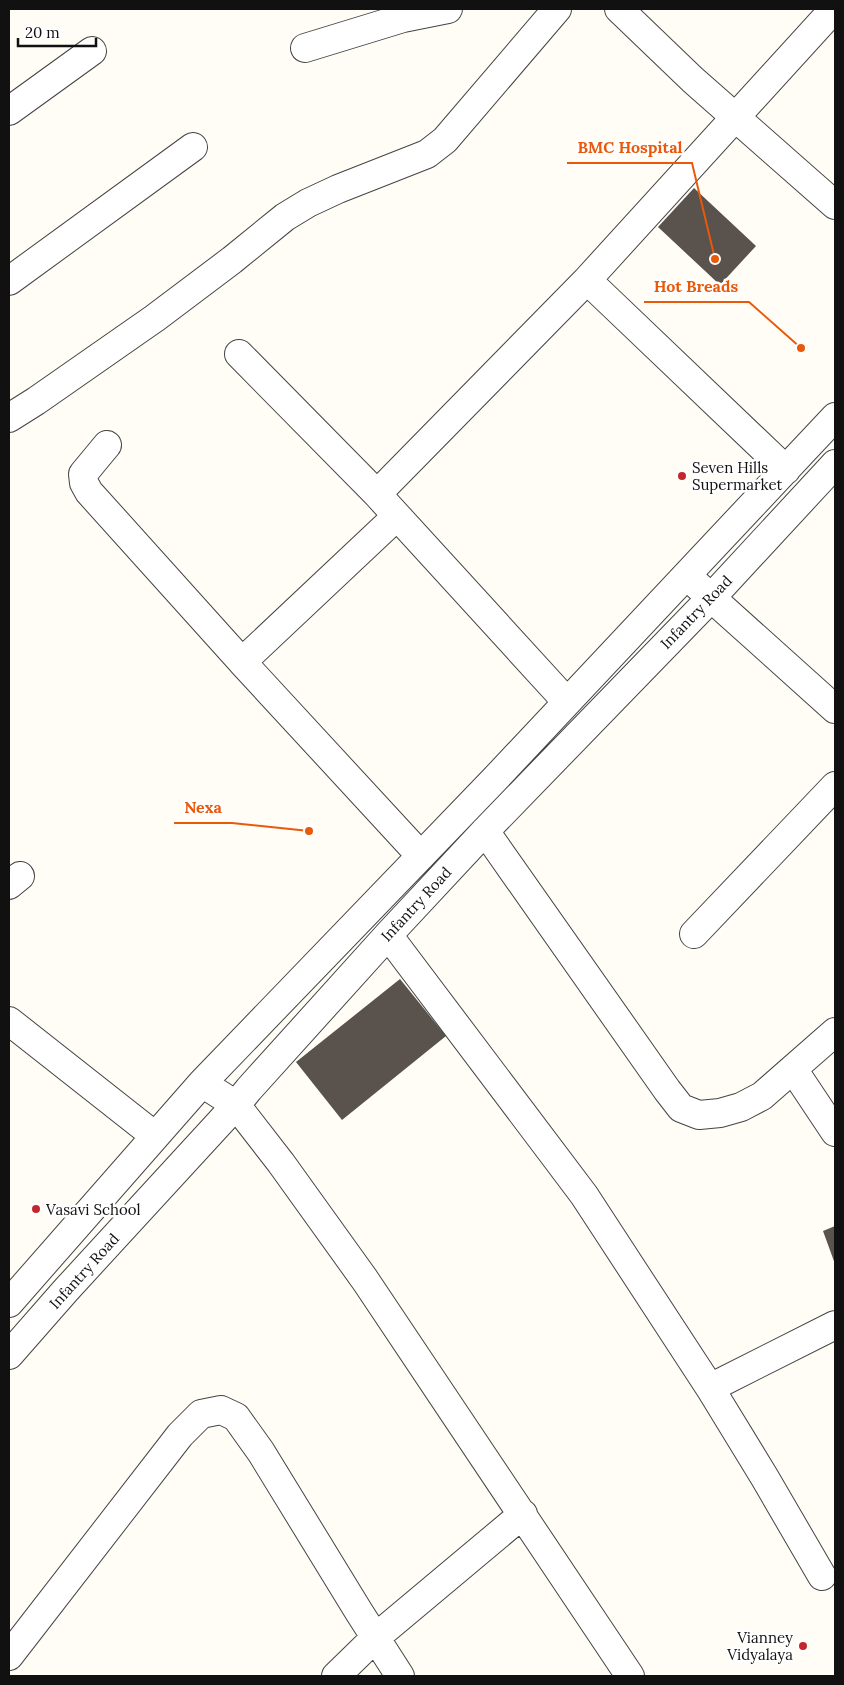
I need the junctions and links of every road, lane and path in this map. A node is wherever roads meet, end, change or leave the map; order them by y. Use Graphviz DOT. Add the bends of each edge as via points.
graph roads {
  1 [pos="448,9"];
  2 [pos="557,9"];
  3 [pos="619,9"];
  4 [pos="834,9"];
  5 [pos="305,48"];
  6 [pos="92,51"];
  7 [pos="9,111"];
  8 [pos="735,117"];
  9 [pos="193,147"];
  10 [pos="835,205"];
  11 [pos="587,280"];
  12 [pos="9,281"];
  13 [pos="240,354"];
  14 [pos="835,417"];
  15 [pos="9,418"];
  16 [pos="107,446"];
  17 [pos="835,464"];
  18 [pos="786,470"];
  19 [pos="377,494"];
  20 [pos="397,516"];
  21 [pos="687,575"];
  22 [pos="710,598"];
  23 [pos="242,662"];
  24 [pos="567,702"];
  25 [pos="835,709"];
  26 [pos="835,786"];
  27 [pos="485,831"];
  28 [pos="421,856"];
  29 [pos="694,934"];
  30 [pos="388,935"];
  31 [pos="9,1021"];
  32 [pos="835,1032"];
  33 [pos="792,1069"];
  34 [pos="202,1083"];
  35 [pos="236,1105"];
  36 [pos="835,1132"];
  37 [pos="155,1136"];
  38 [pos="9,1303"];
  39 [pos="835,1325"];
  40 [pos="9,1355"];
  41 [pos="710,1388"];
  42 [pos="522,1514"];
  43 [pos="822,1576"];
  44 [pos="375,1638"];
  45 [pos="9,1656"];
  46 [pos="336,1676"];
  47 [pos="400,1676"];
  48 [pos="630,1676"];
  1 -- 5 [label="street" via="403,18"];
  2 -- 15 [label="street" via="445,140 427,154 338,188 285,217 154,318"];
  3 -- 8 [label="street"];
  4 -- 8 [label="street"];
  6 -- 7 [label="street"];
  8 -- 10 [label="street"];
  8 -- 11 [label="street"];
  9 -- 12 [label="street"];
  11 -- 18 [label="street"];
  11 -- 19 [label="street"];
  13 -- 19 [label="street"];
  14 -- 18 [label="street, Infantry Road"];
  16 -- 23 [label="street" via="83,474 89,492"];
  17 -- 22 [label="street, Infantry Road"];
  18 -- 21 [label="street, Infantry Road"];
  19 -- 20 [label="street"];
  20 -- 23 [label="street"];
  20 -- 24 [label="street"];
  21 -- 22 [label="street"];
  21 -- 24 [label="street, Infantry Road"];
  22 -- 25 [label="street"];
  22 -- 27 [label="street, Infantry Road"];
  23 -- 28 [label="street"];
  24 -- 28 [label="street, Infantry Road"];
  26 -- 29 [label="street"];
  27 -- 30 [label="street, Infantry Road"];
  27 -- 33 [label="street" via="681,1108 699,1114 741,1107 762,1096"];
  28 -- 34 [label="street, Infantry Road"];
  30 -- 35 [label="street, Infantry Road"];
  30 -- 41 [label="street" via="584,1195"];
  31 -- 37 [label="street"];
  32 -- 33 [label="street"];
  33 -- 36 [label="street"];
  34 -- 35 [label="street"];
  34 -- 37 [label="street, Infantry Road"];
  35 -- 40 [label="street, Infantry Road"];
  35 -- 42 [label="street" via="365,1280"];
  37 -- 38 [label="street, Infantry Road"];
  39 -- 41 [label="street"];
  41 -- 43 [label="street"];
  42 -- 44 [label="street"];
  42 -- 48 [label="street"];
  44 -- 45 [label="street" via="261,1452 236,1417 221,1410 201,1414 180,1435"];
  44 -- 46 [label="street"];
  44 -- 47 [label="street"];
}
